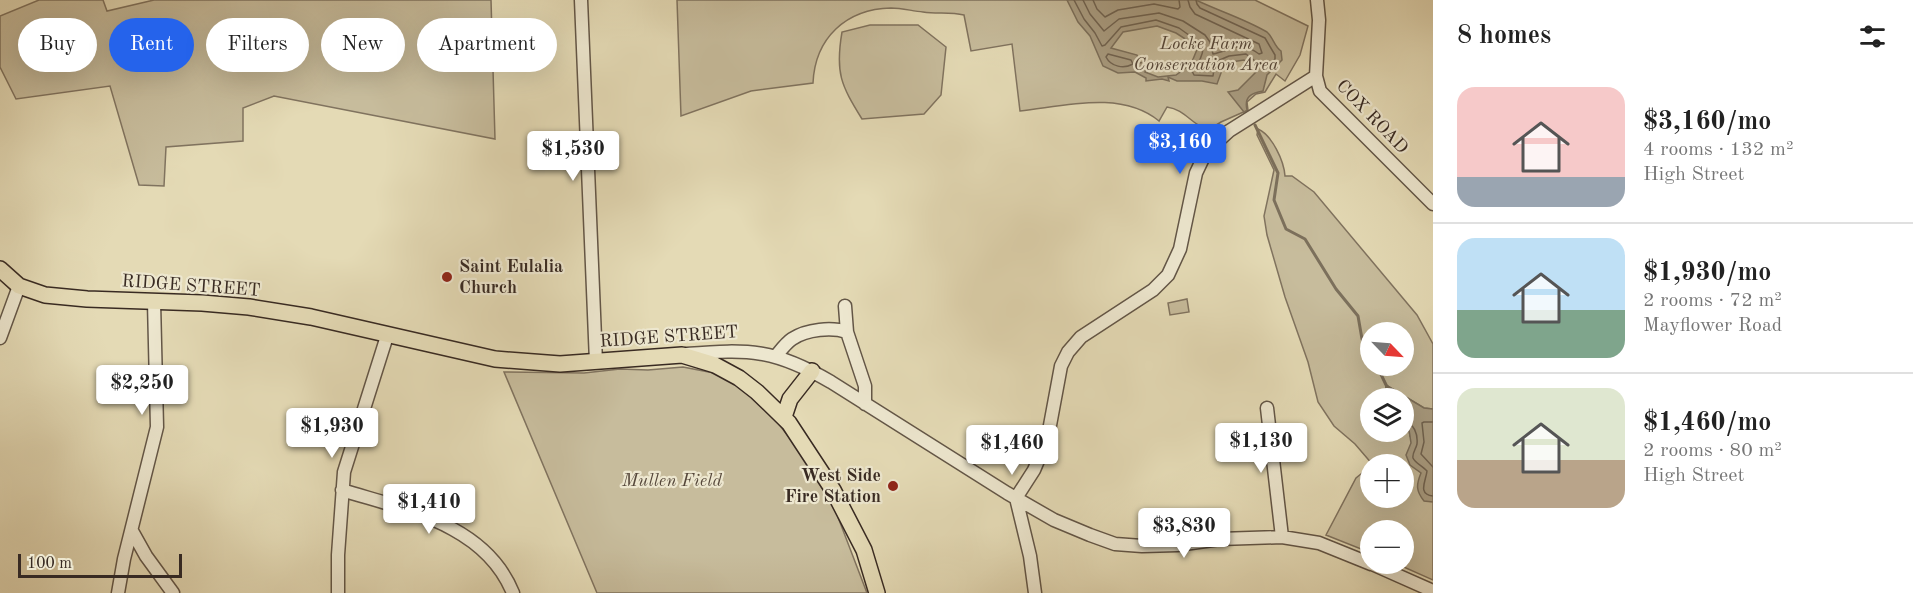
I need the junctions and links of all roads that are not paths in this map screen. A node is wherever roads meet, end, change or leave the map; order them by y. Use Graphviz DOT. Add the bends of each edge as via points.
graph roads {
  1 [pos="581,0"];
  2 [pos="1317,0"];
  3 [pos="1316,76"];
  4 [pos="1433,204"];
  5 [pos="0,268"];
  6 [pos="19,286"];
  7 [pos="154,302"];
  8 [pos="845,306"];
  9 [pos="847,332"];
  10 [pos="387,336"];
  11 [pos="0,338"];
  12 [pos="681,355"];
  13 [pos="776,356"];
  14 [pos="596,362"];
  15 [pos="812,371"];
  16 [pos="865,404"];
  17 [pos="1268,408"];
  18 [pos="784,417"];
  19 [pos="342,490"];
  20 [pos="1016,498"];
  21 [pos="132,531"];
  22 [pos="1282,537"];
  23 [pos="1360,560"];
  24 [pos="1394,574"];
  25 [pos="1433,591"];
  26 [pos="118,593"];
  27 [pos="172,593"];
  28 [pos="338,593"];
  29 [pos="513,593"];
  30 [pos="877,593"];
  31 [pos="1035,593"];
  1 -- 14 [label="street"];
  2 -- 3 [label="street"];
  3 -- 4 [label="street, COX ROAD" via="1320,91"];
  3 -- 20 [label="street" via="1255,113 1213,144 1201,160 1179,249 1168,275 1153,290 1077,340 1063,360 1048,436 1034,470"];
  5 -- 6 [label="main road, RIDGE STREET"];
  6 -- 7 [label="main road, RIDGE STREET" via="45,295"];
  6 -- 11 [label="street"];
  7 -- 10 [label="main road, RIDGE STREET" via="249,307"];
  7 -- 21 [label="street" via="157,428"];
  8 -- 9 [label="street"];
  9 -- 13 [label="street" via="828,329 797,336"];
  9 -- 16 [label="street" via="864,380"];
  10 -- 14 [label="main road, RIDGE STREET" via="495,359 560,364"];
  10 -- 19 [label="street" via="351,445"];
  12 -- 13 [label="street, RIDGE STREET" via="746,351"];
  12 -- 14 [label="main road, RIDGE STREET"];
  12 -- 18 [label="main road" via="715,365 740,378"];
  13 -- 15 [label="street, RIDGE STREET"];
  15 -- 16 [label="street, RIDGE STREET"];
  15 -- 18 [label="main road" via="790,399"];
  16 -- 20 [label="street, RIDGE STREET"];
  17 -- 22 [label="street"];
  18 -- 30 [label="main road" via="833,490 864,550"];
  19 -- 28 [label="street"];
  19 -- 29 [label="street" via="448,525 494,559"];
  20 -- 22 [label="street, RIDGE STREET" via="1054,520 1115,544 1163,546"];
  20 -- 31 [label="street"];
  21 -- 26 [label="street"];
  21 -- 27 [label="street"];
  22 -- 23 [label="street, RIDGE STREET" via="1319,543"];
  24 -- 25 [label="street, RIDGE STREET"];
}
